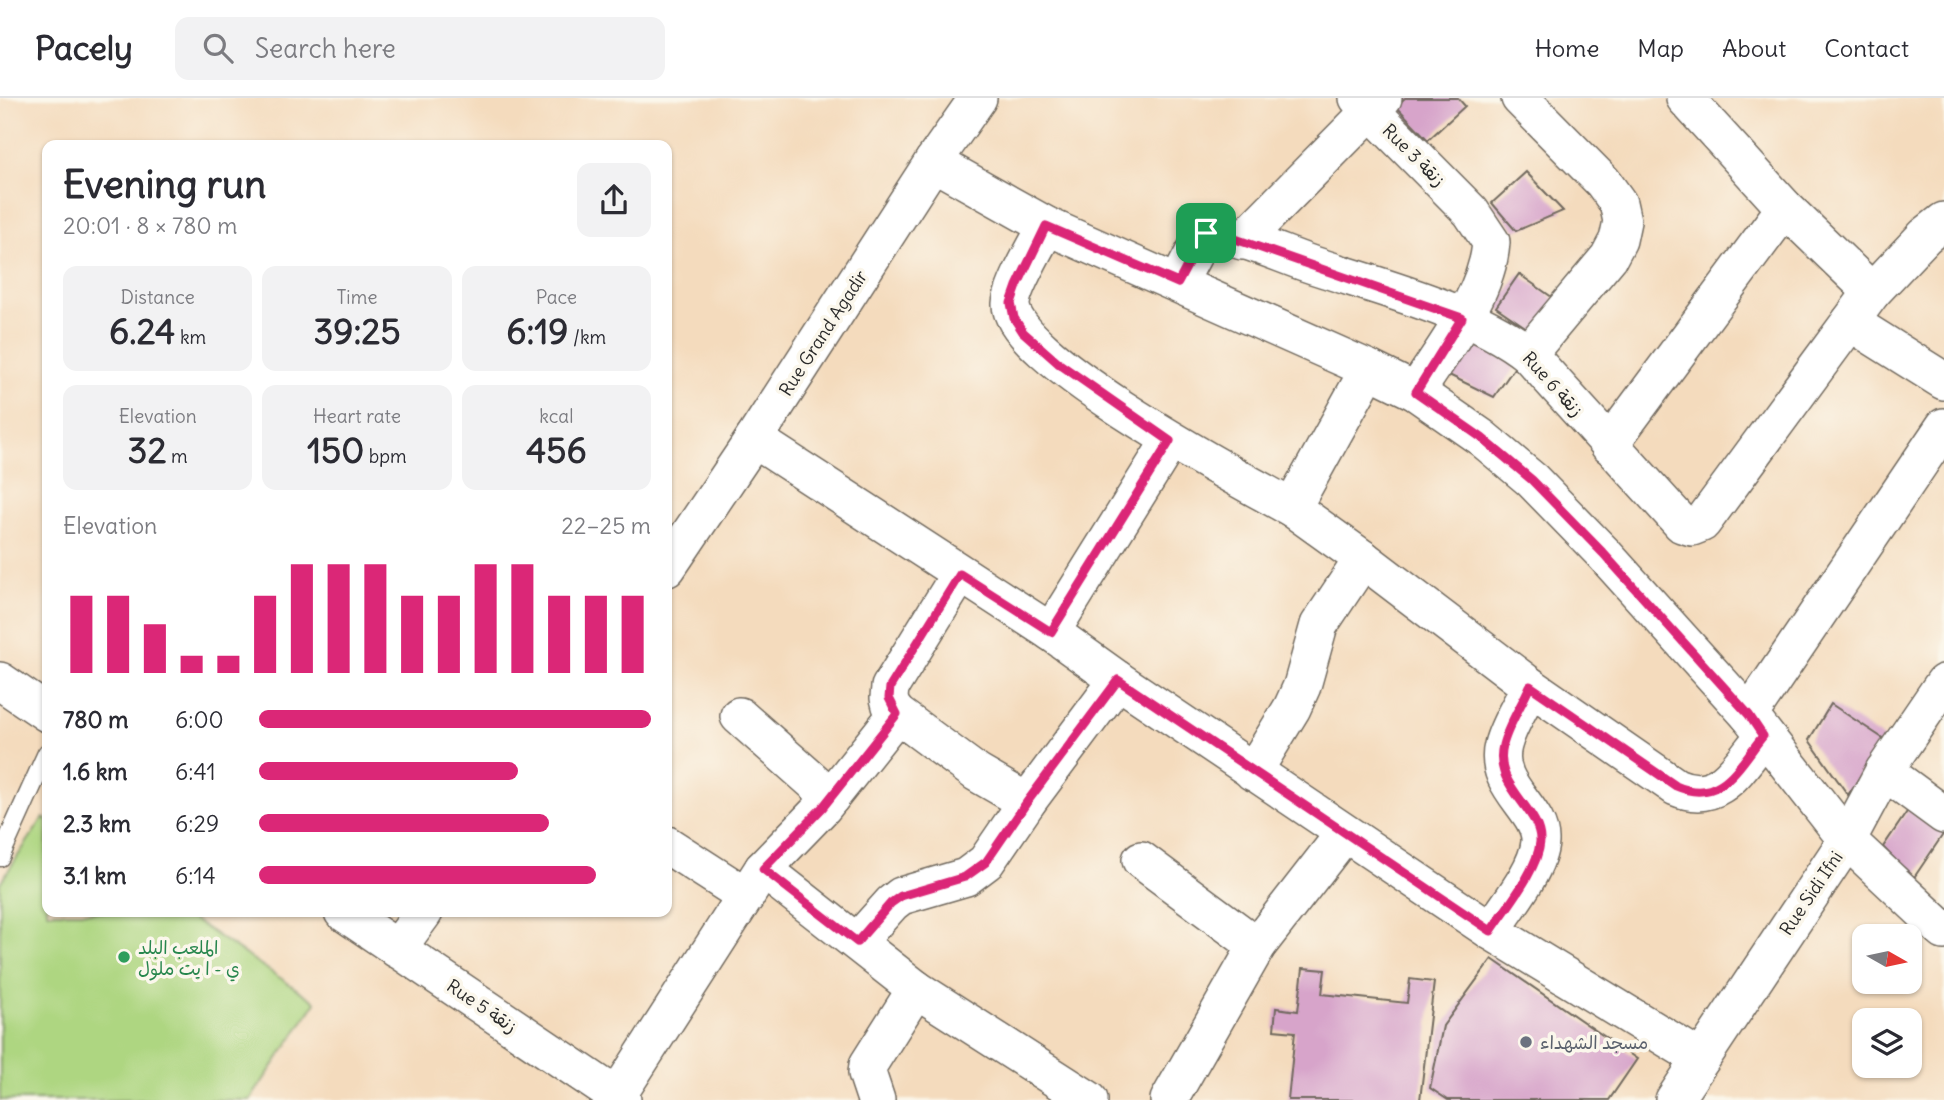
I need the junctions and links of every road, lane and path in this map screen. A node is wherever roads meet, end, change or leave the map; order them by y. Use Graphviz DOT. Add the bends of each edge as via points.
graph roads {
  1 [pos="978,98"];
  2 [pos="1520,98"];
  3 [pos="1685,98"];
  4 [pos="1370,102"];
  5 [pos="933,162"];
  6 [pos="1785,208"];
  7 [pos="1944,221"];
  8 [pos="1046,226"];
  9 [pos="1242,241"];
  10 [pos="1178,283"];
  11 [pos="1872,292"];
  12 [pos="1462,318"];
  13 [pos="1850,322"];
  14 [pos="1528,354"];
  15 [pos="1370,369"];
  16 [pos="1944,381"];
  17 [pos="1416,392"];
  18 [pos="1944,427"];
  19 [pos="754,439"];
  20 [pos="1170,441"];
  21 [pos="1609,445"];
  22 [pos="1292,508"];
  23 [pos="1363,559"];
  24 [pos="672,561"];
  25 [pos="960,574"];
  26 [pos="1051,632"];
  27 [pos="1118,680"];
  28 [pos="0,681"];
  29 [pos="1944,683"];
  30 [pos="1530,686"];
  31 [pos="42,710"];
  32 [pos="897,714"];
  33 [pos="740,716"];
  34 [pos="1756,726"];
  35 [pos="42,764"];
  36 [pos="1884,771"];
  37 [pos="1253,772"];
  38 [pos="831,797"];
  39 [pos="1027,802"];
  40 [pos="1944,816"];
  41 [pos="1344,834"];
  42 [pos="1847,840"];
  43 [pos="672,847"];
  44 [pos="0,857"];
  45 [pos="1141,860"];
  46 [pos="755,883"];
  47 [pos="350,917"];
  48 [pos="420,917"];
  49 [pos="1491,931"];
  50 [pos="1944,931"];
  51 [pos="857,942"];
  52 [pos="1257,946"];
  53 [pos="397,949"];
  54 [pos="916,989"];
  55 [pos="1701,1059"];
  56 [pos="619,1098"];
  57 [pos="876,1100"];
  58 [pos="1089,1100"];
  59 [pos="1170,1100"];
  60 [pos="1674,1100"];
  1 -- 5 [label="street, Rue Grand Agadir"];
  2 -- 14 [label="street" via="1603,182 1618,203 1622,221 1618,240 1600,270"];
  3 -- 6 [label="street"];
  4 -- 9 [label="street"];
  4 -- 12 [label="street, Rue 3 زنقة" via="1490,238 1478,291"];
  5 -- 8 [label="street"];
  5 -- 19 [label="street, Rue Grand Agadir"];
  6 -- 11 [label="street"];
  6 -- 21 [label="street"];
  7 -- 11 [label="street"];
  8 -- 10 [label="street"];
  8 -- 20 [label="street" via="1011,303 1014,318 1058,363"];
  9 -- 10 [label="street, Rue 6 زنقة" via="1206,233"];
  9 -- 12 [label="street, Rue 6 زنقة"];
  10 -- 15 [label="street"];
  11 -- 13 [label="street"];
  12 -- 14 [label="street, Rue 6 زنقة" via="1508,339"];
  12 -- 17 [label="street"];
  13 -- 16 [label="street"];
  13 -- 21 [label="street, Rue 6 زنقة" via="1702,523 1682,524"];
  14 -- 21 [label="street, Rue 6 زنقة"];
  15 -- 17 [label="street"];
  15 -- 22 [label="street"];
  17 -- 34 [label="street" via="1532,480"];
  18 -- 34 [label="street"];
  19 -- 24 [label="street, Rue Grand Agadir"];
  19 -- 25 [label="street"];
  20 -- 22 [label="street"];
  20 -- 26 [label="street"];
  22 -- 23 [label="street"];
  23 -- 30 [label="street"];
  23 -- 37 [label="street" via="1319,625 1302,686"];
  25 -- 26 [label="street"];
  25 -- 32 [label="street" via="890,687 889,698"];
  26 -- 27 [label="street"];
  27 -- 37 [label="street"];
  27 -- 39 [label="street"];
  28 -- 31 [label="street"];
  29 -- 36 [label="street, Rue Sidi Ifni"];
  30 -- 34 [label="street" via="1686,791 1720,787"];
  30 -- 49 [label="street" via="1503,745 1502,766 1539,832 1540,842 1536,860"];
  32 -- 38 [label="street"];
  32 -- 39 [label="street" via="977,773"];
  33 -- 38 [label="street"];
  34 -- 42 [label="street"];
  35 -- 44 [label="lane"];
  36 -- 40 [label="street"];
  36 -- 42 [label="street, Rue Sidi Ifni"];
  37 -- 41 [label="street"];
  38 -- 46 [label="street"];
  39 -- 51 [label="street" via="977,870 901,896"];
  41 -- 49 [label="street"];
  41 -- 52 [label="street"];
  42 -- 50 [label="street"];
  42 -- 55 [label="street, Rue Sidi Ifni"];
  43 -- 46 [label="street"];
  45 -- 52 [label="street"];
  46 -- 51 [label="street"];
  46 -- 56 [label="street"];
  47 -- 53 [label="street, Rue 5 زنقة"];
  48 -- 53 [label="street"];
  49 -- 55 [label="street"];
  51 -- 54 [label="street"];
  52 -- 59 [label="street"];
  53 -- 56 [label="street, Rue 5 زنقة"];
  54 -- 57 [label="street" via="868,1065"];
  54 -- 58 [label="street"];
  55 -- 60 [label="street, Rue Sidi Ifni"];
}
